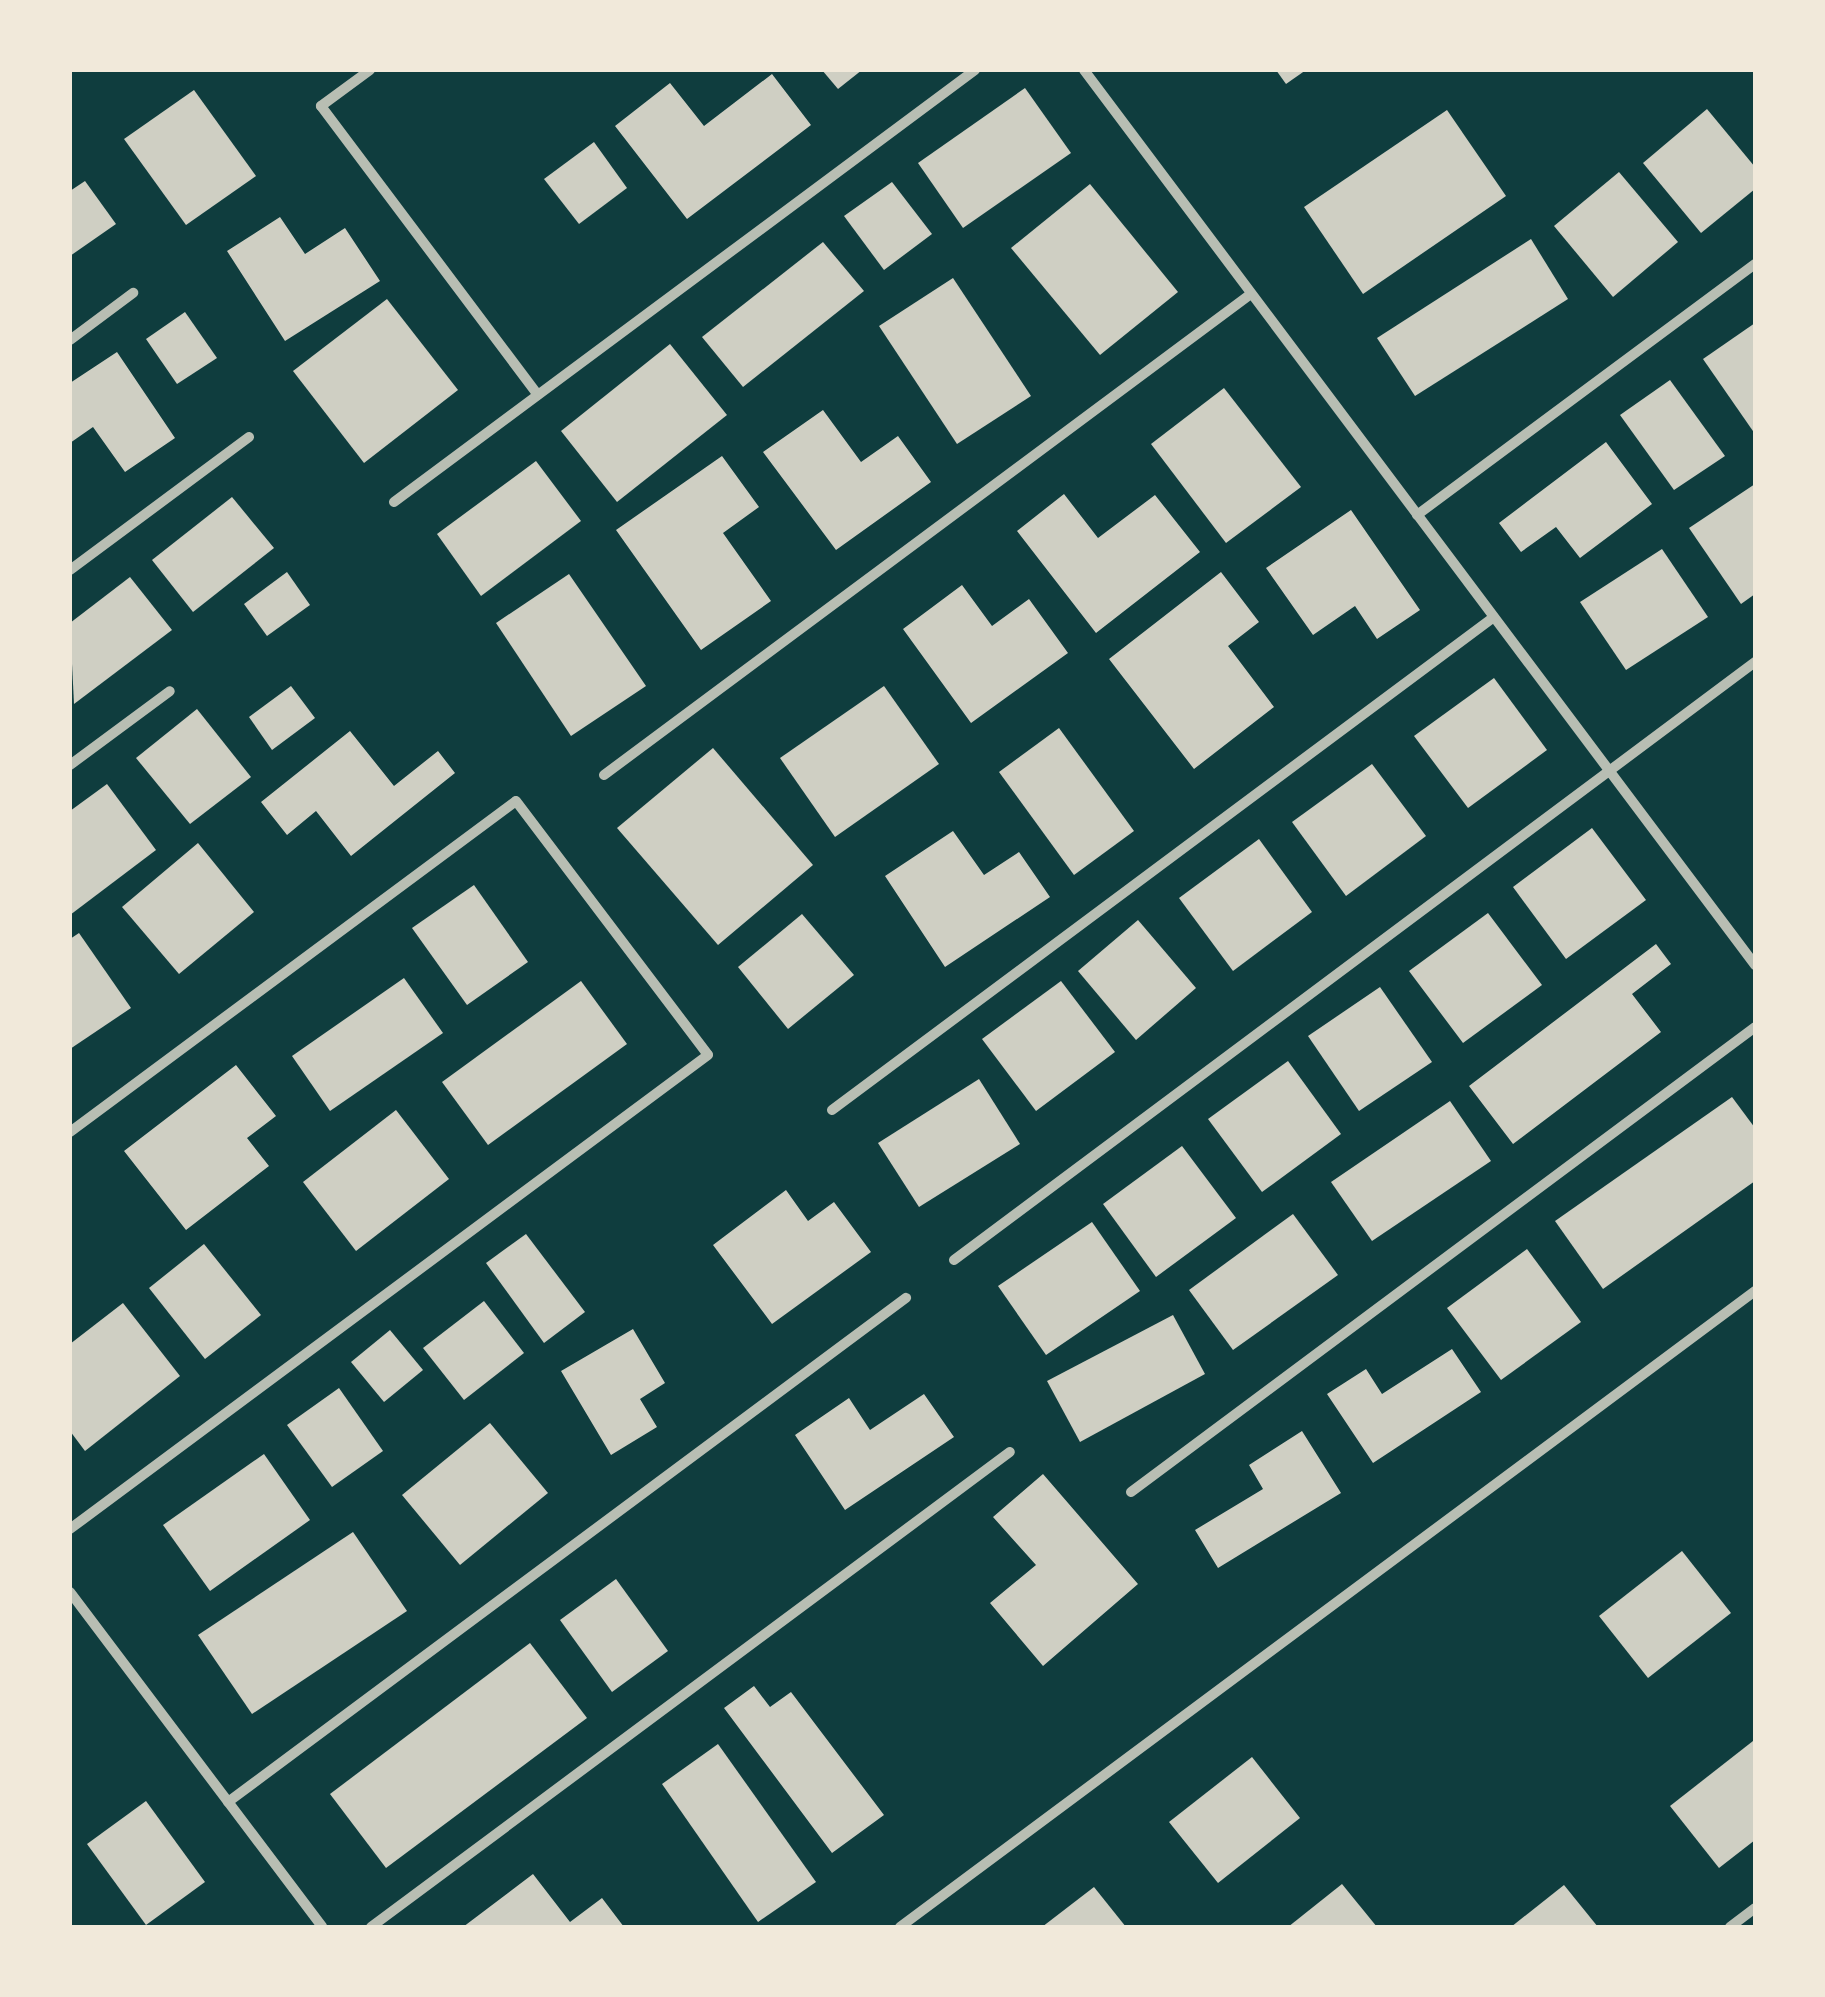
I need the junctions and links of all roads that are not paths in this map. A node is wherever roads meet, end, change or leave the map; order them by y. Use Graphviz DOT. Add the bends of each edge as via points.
graph roads {
  1 [pos="370,70"];
  2 [pos="975,70"];
  3 [pos="1084,70"];
  4 [pos="1755,264"];
  5 [pos="134,293"];
  6 [pos="1251,294"];
  7 [pos="70,340"];
  8 [pos="538,395"];
  9 [pos="249,437"];
  10 [pos="394,502"];
  11 [pos="1417,516"];
  12 [pos="70,570"];
  13 [pos="1494,617"];
  14 [pos="1755,662"];
  15 [pos="170,691"];
  16 [pos="70,765"];
  17 [pos="1609,770"];
  18 [pos="604,775"];
  19 [pos="1755,966"];
  20 [pos="1755,1027"];
  21 [pos="832,1110"];
  22 [pos="70,1132"];
  23 [pos="954,1260"];
  24 [pos="1755,1291"];
  25 [pos="906,1298"];
  26 [pos="1010,1452"];
  27 [pos="1131,1492"];
  28 [pos="70,1530"];
  29 [pos="70,1592"];
  30 [pos="80,1606"];
  31 [pos="70,1614"];
  32 [pos="228,1802"];
  33 [pos="1755,1908"];
  34 [pos="322,1927"];
  35 [pos="371,1927"];
  36 [pos="900,1927"];
  37 [pos="1730,1927"];
  1 -- 8 [label="street" via="322,106"];
  2 -- 8 [label="street"];
  3 -- 6 [label="street"];
  4 -- 11 [label="street"];
  5 -- 7 [label="street"];
  6 -- 11 [label="street"];
  6 -- 18 [label="street"];
  8 -- 10 [label="street"];
  9 -- 12 [label="street"];
  11 -- 13 [label="street"];
  13 -- 17 [label="street"];
  13 -- 21 [label="street"];
  14 -- 17 [label="street"];
  15 -- 16 [label="street"];
  17 -- 19 [label="street"];
  17 -- 23 [label="street"];
  20 -- 27 [label="street"];
  22 -- 28 [label="street" via="516,801 708,1056"];
  24 -- 36 [label="street"];
  25 -- 32 [label="street"];
  26 -- 35 [label="street"];
  29 -- 30 [label="street"];
  30 -- 31 [label="street"];
  30 -- 32 [label="street"];
  32 -- 34 [label="street"];
  33 -- 37 [label="street"];
}
